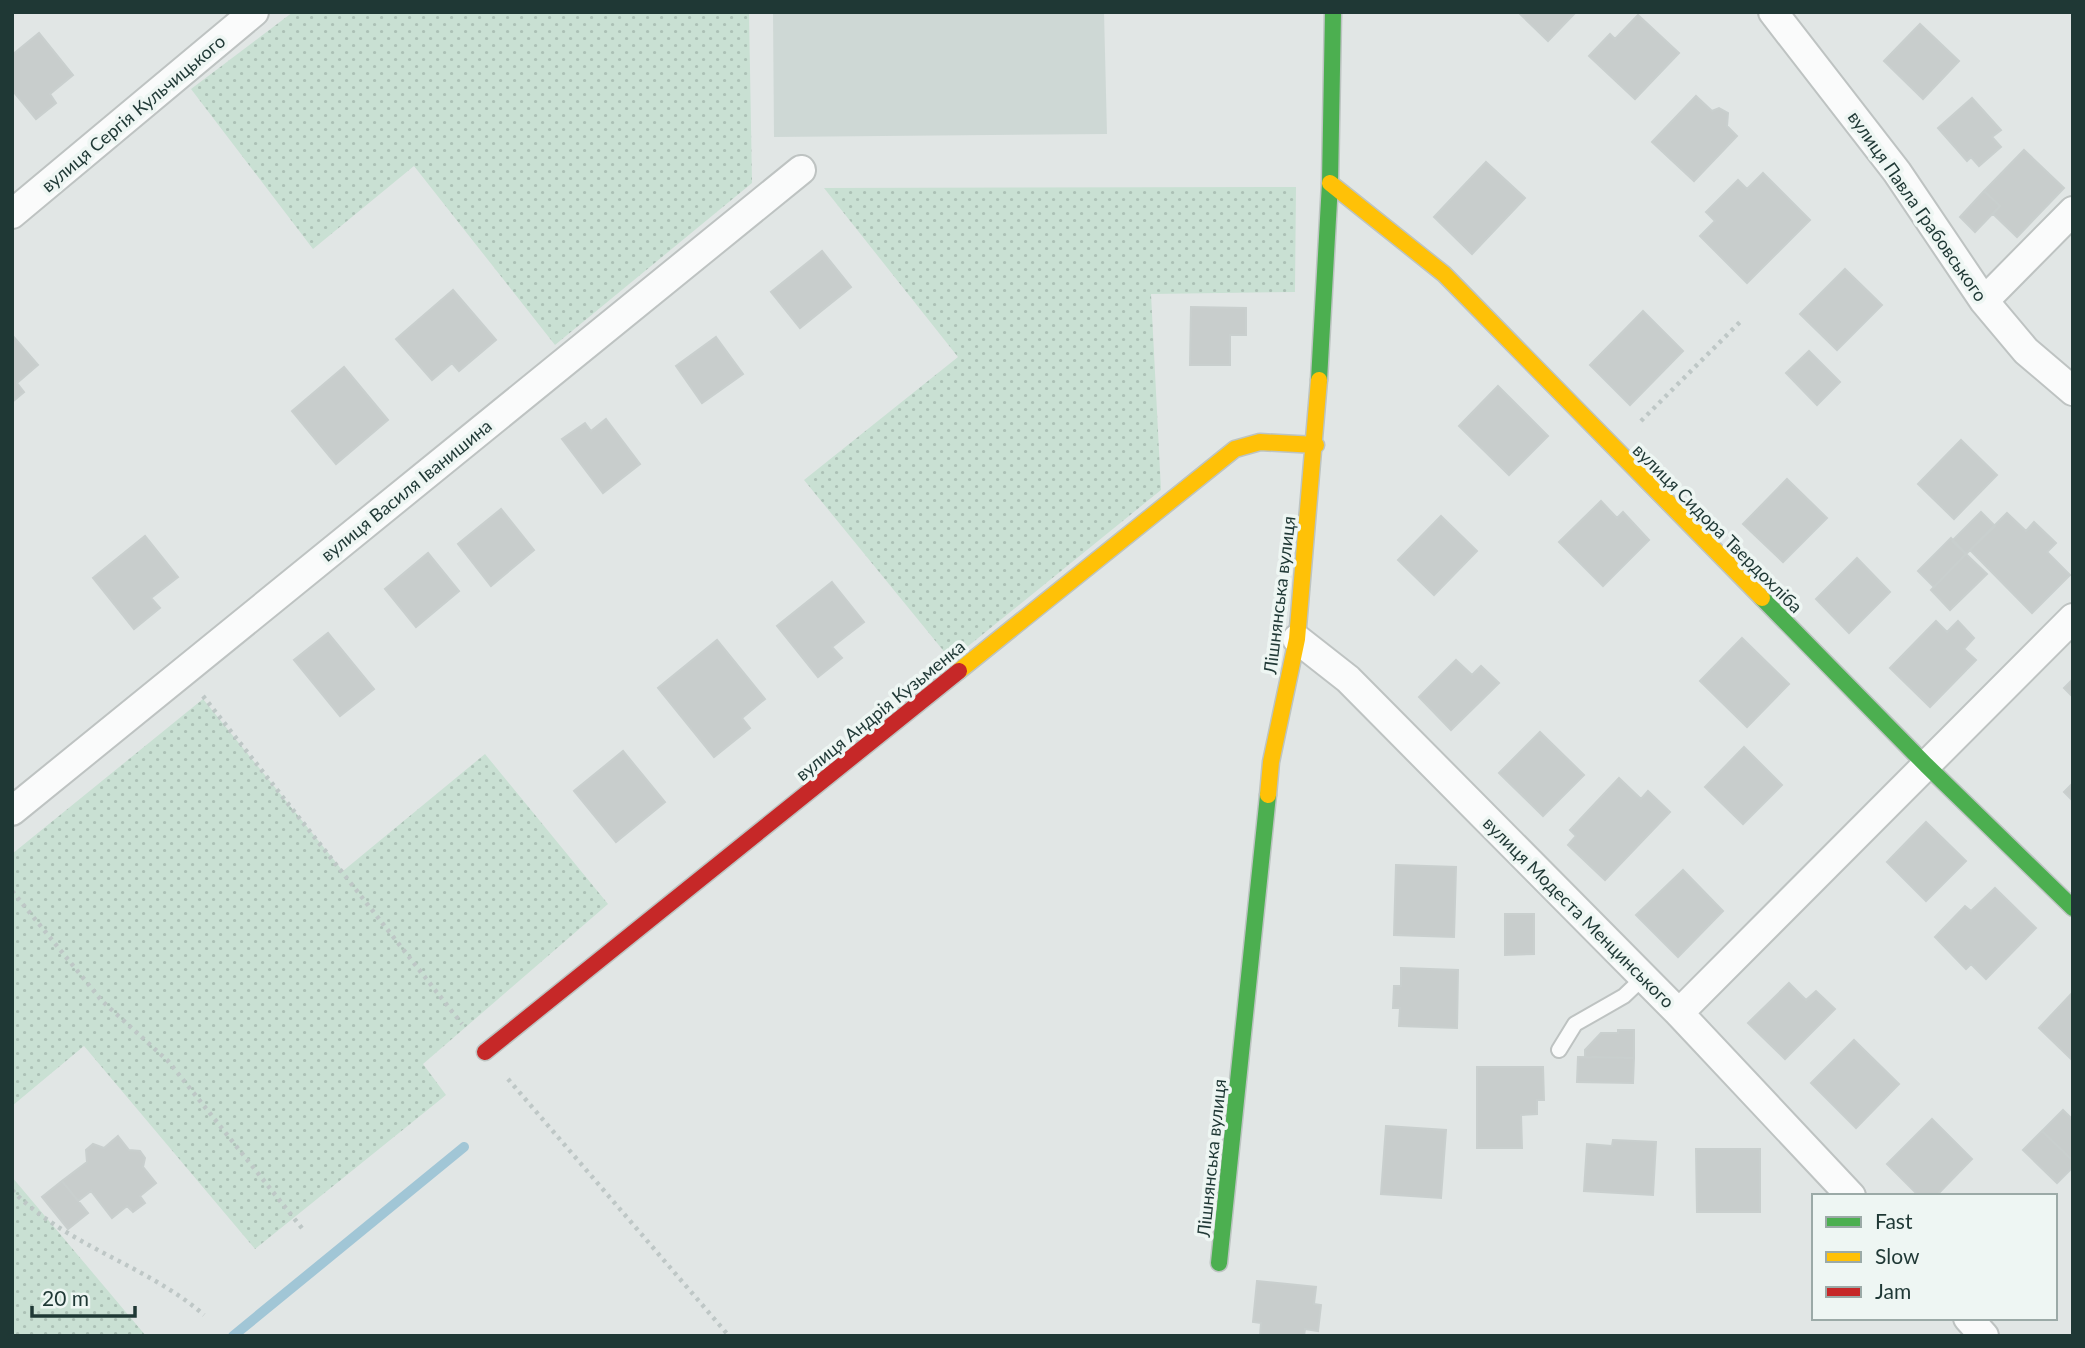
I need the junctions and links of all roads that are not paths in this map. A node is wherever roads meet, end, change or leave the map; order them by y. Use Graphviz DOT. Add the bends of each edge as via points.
graph roads {
  1 [pos="254,12"];
  2 [pos="1334,12"];
  3 [pos="1773,12"];
  4 [pos="801,170"];
  5 [pos="1330,183"];
  6 [pos="2073,211"];
  7 [pos="12,214"];
  8 [pos="1984,301"];
  9 [pos="2073,391"];
  10 [pos="1316,445"];
  11 [pos="2073,618"];
  12 [pos="1297,639"];
  13 [pos="1926,765"];
  14 [pos="12,811"];
  15 [pos="2073,908"];
  16 [pos="1644,977"];
  17 [pos="1679,1013"];
  18 [pos="1559,1050"];
  19 [pos="485,1052"];
  20 [pos="1849,1194"];
  21 [pos="1219,1263"];
  22 [pos="1970,1320"];
  23 [pos="1984,1336"];
  1 -- 7 [label="street, вулиця Сергія Кульчицького"];
  2 -- 5 [label="street, Лішнянська вулиця"];
  3 -- 8 [label="street, вулиця Павла Грабовського" via="1897,172"];
  4 -- 14 [label="street, вулиця Василя Іванишина"];
  5 -- 10 [label="street, Лішнянська вулиця"];
  5 -- 13 [label="street, вулиця Сидора Твердохліба" via="1444,275"];
  6 -- 8 [label="street"];
  8 -- 9 [label="street, вулиця Павла Грабовського" via="2025,351"];
  10 -- 12 [label="street, Лішнянська вулиця"];
  10 -- 19 [label="street, вулиця Андрія Кузьменка" via="1260,442 1236,449"];
  11 -- 13 [label="street"];
  12 -- 16 [label="street, вулиця Модеста Менцинського" via="1348,679"];
  12 -- 21 [label="street, Лішнянська вулиця" via="1271,762"];
  13 -- 15 [label="street, вулиця Сидора Твердохліба"];
  13 -- 17 [label="street"];
  16 -- 17 [label="street, вулиця Модеста Менцинського"];
  16 -- 18 [label="lane" via="1618,1000 1575,1024"];
  17 -- 20 [label="street, вулиця Модеста Менцинського"];
  22 -- 23 [label="street"];
}
